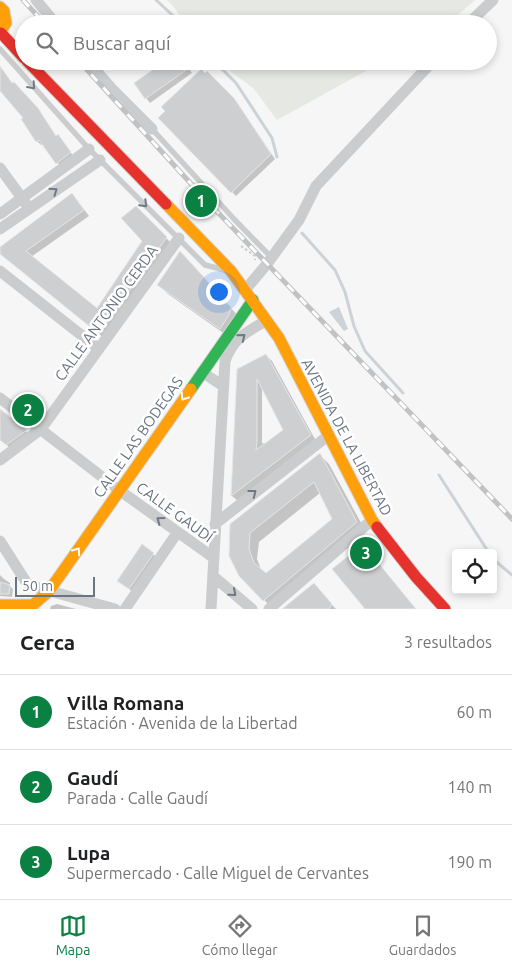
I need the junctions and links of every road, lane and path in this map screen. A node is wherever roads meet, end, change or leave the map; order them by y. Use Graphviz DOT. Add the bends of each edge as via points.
graph roads {
  1 [pos="36,0"];
  2 [pos="493,0"];
  3 [pos="0,7"];
  4 [pos="48,15"];
  5 [pos="477,15"];
  6 [pos="0,33"];
  7 [pos="0,49"];
  8 [pos="15,49"];
  9 [pos="15,66"];
  10 [pos="19,70"];
  11 [pos="35,70"];
  12 [pos="96,70"];
  13 [pos="425,70"];
  14 [pos="152,129"];
  15 [pos="89,149"];
  16 [pos="100,160"];
  17 [pos="0,168"];
  18 [pos="22,199"];
  19 [pos="29,209"];
  20 [pos="0,214"];
  21 [pos="0,229"];
  22 [pos="179,238"];
  23 [pos="241,246"];
  24 [pos="272,258"];
  25 [pos="255,265"];
  26 [pos="0,271"];
  27 [pos="231,271"];
  28 [pos="245,290"];
  29 [pos="253,300"];
  30 [pos="267,320"];
  31 [pos="225,340"];
  32 [pos="99,349"];
  33 [pos="225,361"];
  34 [pos="202,372"];
  35 [pos="223,386"];
  36 [pos="0,398"];
  37 [pos="41,430"];
  38 [pos="329,435"];
  39 [pos="0,460"];
  40 [pos="119,490"];
  41 [pos="372,520"];
  42 [pos="215,524"];
  43 [pos="178,533"];
  44 [pos="0,541"];
  45 [pos="214,558"];
  46 [pos="213,576"];
  47 [pos="49,591"];
  48 [pos="0,605"];
  49 [pos="33,607"];
  50 [pos="115,609"];
  51 [pos="125,609"];
  52 [pos="211,609"];
  53 [pos="252,609"];
  54 [pos="269,609"];
  55 [pos="445,609"];
  1 -- 4 [label="street"];
  2 -- 5 [label="street"];
  3 -- 6 [label="main road" via="6,23"];
  6 -- 8 [label="main road"];
  7 -- 9 [label="lane, one-way"];
  10 -- 15 [label="lane, one-way"];
  11 -- 27 [label="main road, AVENIDA DE LA LIBERTAD"];
  12 -- 14 [label="street"];
  13 -- 24 [label="street" via="316,186 299,220"];
  14 -- 24 [label="lane"];
  15 -- 16 [label="lane"];
  15 -- 18 [label="street"];
  19 -- 16 [label="street, one-way"];
  16 -- 22 [label="lane, one-way"];
  17 -- 18 [label="street"];
  18 -- 19 [label="street"];
  18 -- 20 [label="street"];
  19 -- 21 [label="street"];
  22 -- 27 [label="lane" via="205,265"];
  22 -- 32 [label="street, CALLE ANTONIO CERDA"];
  23 -- 25 [label="path" via="254,256"];
  24 -- 28 [label="street"];
  26 -- 32 [label="street"];
  27 -- 28 [label="main road, AVENIDA DE LA LIBERTAD"];
  28 -- 29 [label="main road, AVENIDA DE LA LIBERTAD"];
  29 -- 30 [label="main road, AVENIDA DE LA LIBERTAD"];
  29 -- 31 [label="main road, CALLE LAS BODEGAS"];
  33 -- 30 [label="street, one-way" via="238,337"];
  30 -- 38 [label="main road, AVENIDA DE LA LIBERTAD"];
  31 -- 33 [label="street"];
  31 -- 34 [label="main road, CALLE LAS BODEGAS"];
  32 -- 37 [label="street, CALLE ANTONIO CERDA"];
  33 -- 35 [label="street"];
  34 -- 35 [label="street"];
  34 -- 40 [label="main road, CALLE LAS BODEGAS, one-way"];
  35 -- 42 [label="street"];
  36 -- 37 [label="street, CALLE GAUDÍ"];
  37 -- 39 [label="street, CALLE ANTONIO CERDA"];
  37 -- 40 [label="street, CALLE GAUDÍ"];
  38 -- 41 [label="main road, AVENIDA DE LA LIBERTAD"];
  42 -- 38 [label="street, one-way"];
  43 -- 40 [label="street, CALLE GAUDÍ, one-way"];
  47 -- 40 [label="main road, CALLE LAS BODEGAS, one-way"];
  41 -- 54 [label="street"];
  41 -- 55 [label="main road, AVENIDA DE LA LIBERTAD"];
  42 -- 45 [label="street"];
  43 -- 45 [label="street, CALLE GAUDÍ"];
  43 -- 51 [label="street"];
  44 -- 47 [label="street" via="28,584"];
  45 -- 46 [label="street"];
  46 -- 52 [label="street"];
  46 -- 53 [label="street, one-way"];
  47 -- 49 [label="main road, CALLE LAS BODEGAS"];
  47 -- 50 [label="street"];
  48 -- 49 [label="main road"];
}
